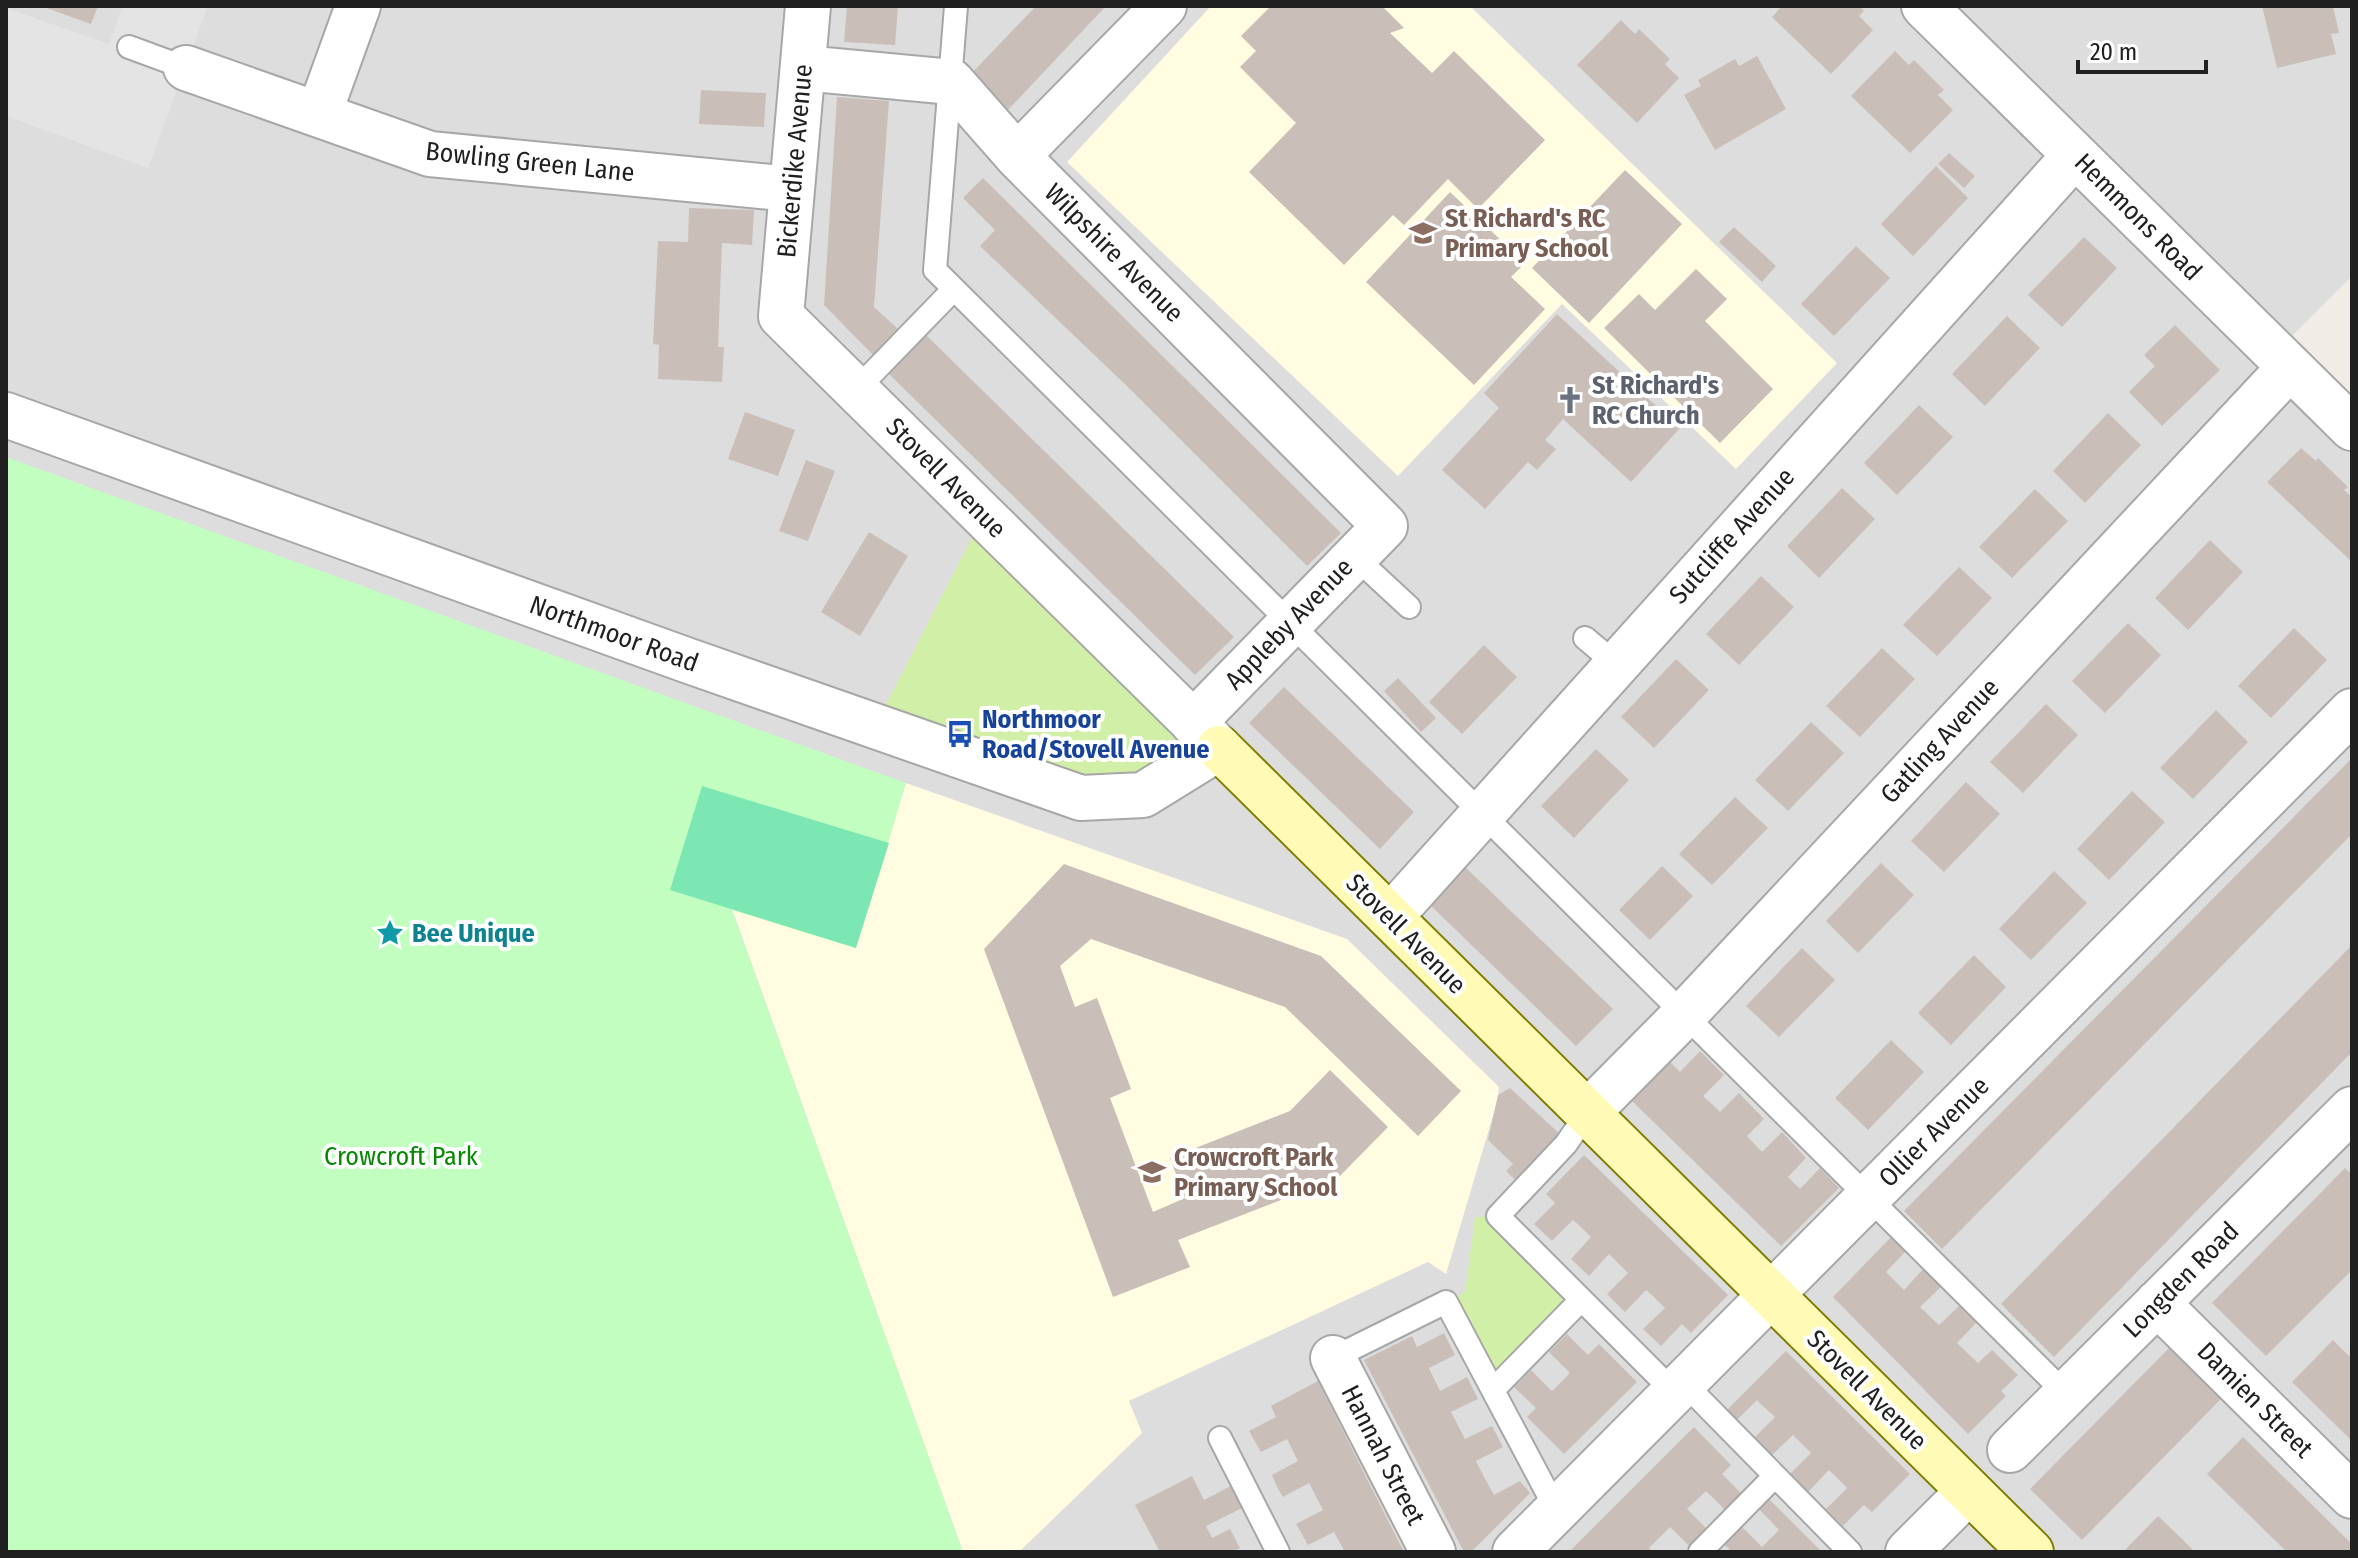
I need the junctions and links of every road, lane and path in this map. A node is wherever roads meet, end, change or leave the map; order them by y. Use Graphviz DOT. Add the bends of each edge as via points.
graph roads {
  1 [pos="358,6"];
  2 [pos="808,6"];
  3 [pos="973,6"];
  4 [pos="1164,6"];
  5 [pos="1924,6"];
  6 [pos="955,16"];
  7 [pos="129,47"];
  8 [pos="186,68"];
  9 [pos="803,68"];
  10 [pos="952,82"];
  11 [pos="319,114"];
  12 [pos="2075,155"];
  13 [pos="1017,156"];
  14 [pos="792,189"];
  15 [pos="954,289"];
  16 [pos="781,316"];
  17 [pos="2290,367"];
  18 [pos="856,390"];
  19 [pos="6,415"];
  20 [pos="2352,428"];
  21 [pos="1385,526"];
  22 [pos="1354,556"];
  23 [pos="1409,607"];
  24 [pos="1290,623"];
  25 [pos="2352,711"];
  26 [pos="1206,736"];
  27 [pos="1482,814"];
  28 [pos="1390,917"];
  29 [pos="1685,1014"];
  30 [pos="1588,1112"];
  31 [pos="2348,1121"];
  32 [pos="1869,1198"];
  33 [pos="1772,1295"];
  34 [pos="1581,1300"];
  35 [pos="2157,1303"];
  36 [pos="1333,1358"];
  37 [pos="1679,1388"];
  38 [pos="1493,1390"];
  39 [pos="2066,1394"];
  40 [pos="1220,1438"];
  41 [pos="2010,1450"];
  42 [pos="1775,1476"];
  43 [pos="1969,1491"];
  44 [pos="2352,1496"];
  45 [pos="1557,1511"];
  46 [pos="1278,1552"];
  47 [pos="1433,1552"];
  48 [pos="1515,1552"];
  49 [pos="1700,1552"];
  50 [pos="1850,1552"];
  51 [pos="1908,1552"];
  52 [pos="2031,1552"];
  1 -- 11 [label="street"];
  2 -- 9 [label="street, Bickerdike Avenue"];
  3 -- 6 [label="lane"];
  4 -- 13 [label="street"];
  5 -- 12 [label="street, Hemmons Road"];
  6 -- 10 [label="lane"];
  7 -- 8 [label="lane"];
  8 -- 11 [label="street, Bowling Green Lane"];
  9 -- 10 [label="street"];
  9 -- 14 [label="street, Bickerdike Avenue"];
  10 -- 13 [label="street, Wilpshire Avenue"];
  10 -- 15 [label="lane" via="935,270"];
  11 -- 14 [label="street, Bowling Green Lane" via="430,154"];
  12 -- 17 [label="street, Hemmons Road"];
  12 -- 27 [label="street, Sutcliffe Avenue" via="1601,652"];
  13 -- 21 [label="street, Wilpshire Avenue"];
  14 -- 16 [label="street, Bickerdike Avenue"];
  15 -- 18 [label="lane"];
  15 -- 24 [label="lane"];
  16 -- 18 [label="street, Stovell Avenue"];
  17 -- 20 [label="street, Hemmons Road"];
  17 -- 29 [label="street, Gatling Avenue"];
  18 -- 26 [label="street, Stovell Avenue"];
  19 -- 26 [label="street, Northmoor Road" via="1081,798 1143,795"];
  21 -- 22 [label="street, Appleby Avenue"];
  22 -- 23 [label="lane"];
  22 -- 24 [label="street, Appleby Avenue"];
  24 -- 26 [label="street, Appleby Avenue"];
  24 -- 27 [label="lane"];
  25 -- 32 [label="street, Ollier Avenue"];
  26 -- 28 [label="street, Stovell Avenue"];
  27 -- 28 [label="street, Sutcliffe Avenue"];
  27 -- 29 [label="lane"];
  28 -- 30 [label="street, Stovell Avenue"];
  29 -- 30 [label="street, Gatling Avenue"];
  29 -- 32 [label="lane"];
  30 -- 33 [label="street, Stovell Avenue"];
  30 -- 34 [label="lane" via="1566,1144 1498,1216"];
  31 -- 35 [label="street, Longden Road"];
  32 -- 33 [label="street, Ollier Avenue"];
  32 -- 39 [label="lane"];
  33 -- 37 [label="street, Ollier Avenue"];
  33 -- 43 [label="street, Stovell Avenue"];
  34 -- 37 [label="lane"];
  34 -- 38 [label="lane"];
  35 -- 39 [label="street, Longden Road"];
  35 -- 44 [label="street, Damien Street"];
  36 -- 38 [label="lane" via="1446,1302"];
  36 -- 47 [label="street, Hannah Street"];
  37 -- 42 [label="lane"];
  37 -- 45 [label="street, Ollier Avenue"];
  38 -- 45 [label="lane"];
  39 -- 41 [label="street, Longden Road"];
  40 -- 46 [label="lane"];
  42 -- 49 [label="lane"];
  42 -- 50 [label="lane"];
  43 -- 51 [label="street"];
  43 -- 52 [label="street, Stovell Avenue"];
  45 -- 48 [label="street, Ollier Avenue"];
}
